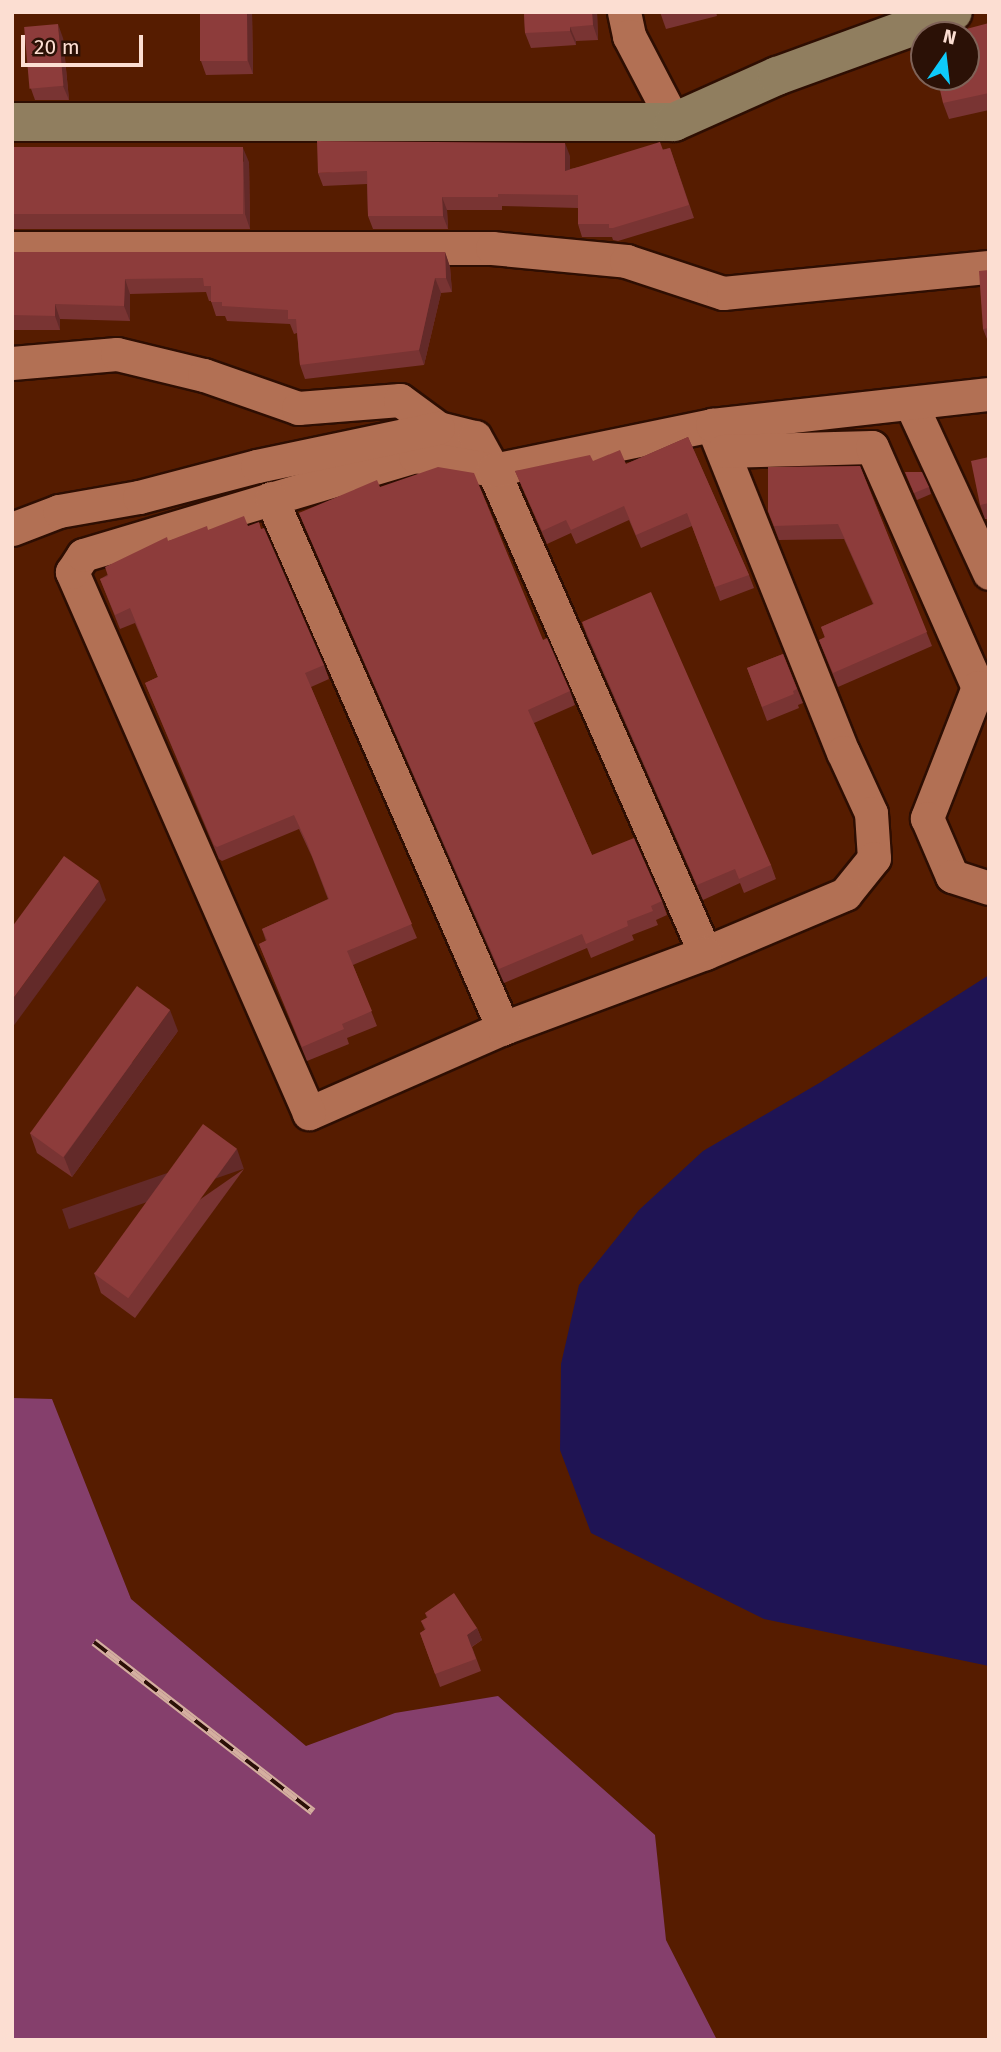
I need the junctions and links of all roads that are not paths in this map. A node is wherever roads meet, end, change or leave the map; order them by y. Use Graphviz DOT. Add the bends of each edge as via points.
graph roads {
  1 [pos="624,12"];
  2 [pos="953,12"];
  3 [pos="12,122"];
  4 [pos="674,122"];
  5 [pos="12,248"];
  6 [pos="989,267"];
  7 [pos="12,363"];
  8 [pos="989,394"];
  9 [pos="911,404"];
  10 [pos="438,428"];
  11 [pos="717,438"];
  12 [pos="493,470"];
  13 [pos="271,498"];
  14 [pos="12,529"];
  15 [pos="989,573"];
  16 [pos="989,888"];
  17 [pos="705,953"];
  18 [pos="503,1028"];
  1 -- 4 [label="street" via="629,36"];
  2 -- 4 [label="street" via="777,76"];
  3 -- 4 [label="street"];
  5 -- 6 [label="street" via="492,248 626,261 723,293"];
  7 -- 10 [label="street" via="117,354 204,375 298,408 400,400"];
  8 -- 9 [label="street"];
  9 -- 11 [label="street"];
  9 -- 15 [label="street"];
  10 -- 12 [label="street" via="475,437"];
  10 -- 14 [label="street" via="257,466 139,498 59,512"];
  11 -- 12 [label="street"];
  11 -- 16 [label="street" via="872,447 978,687 927,818 952,876"];
  11 -- 17 [label="street" via="871,813 874,858 845,894"];
  12 -- 13 [label="street" via="415,456"];
  12 -- 17 [label="street"];
  13 -- 18 [label="street"];
  13 -- 18 [label="street" via="83,555 72,572 309,1113"];
  17 -- 18 [label="street"];
}
